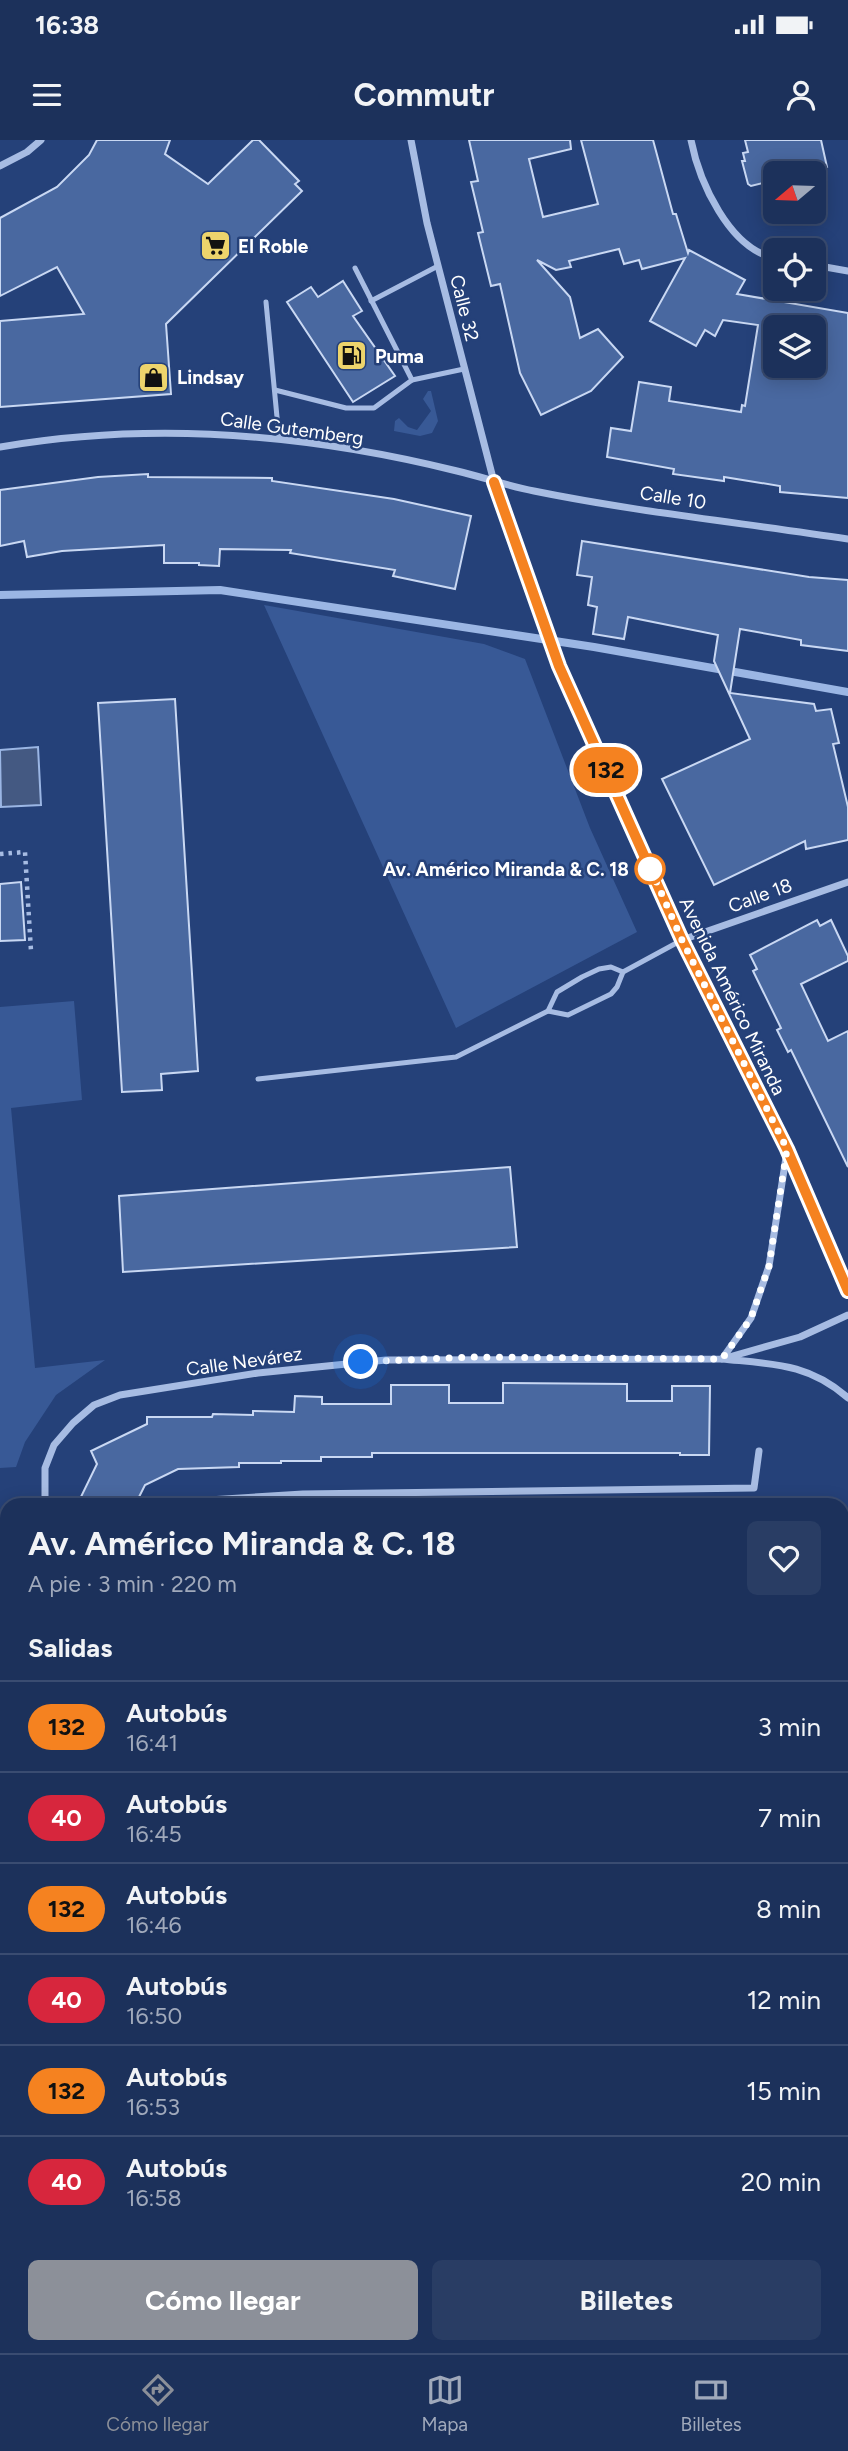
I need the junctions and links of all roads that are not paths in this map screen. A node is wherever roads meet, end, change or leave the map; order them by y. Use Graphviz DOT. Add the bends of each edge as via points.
graph roads {
  1 [pos="41,140"];
  2 [pos="411,140"];
  3 [pos="691,140"];
  4 [pos="0,166"];
  5 [pos="763,255"];
  6 [pos="439,266"];
  7 [pos="826,267"];
  8 [pos="355,268"];
  9 [pos="848,271"];
  10 [pos="371,301"];
  11 [pos="267,302"];
  12 [pos="464,369"];
  13 [pos="412,380"];
  14 [pos="275,390"];
  15 [pos="279,438"];
  16 [pos="0,447"];
  17 [pos="494,482"];
  18 [pos="848,539"];
  19 [pos="848,882"];
  20 [pos="682,940"];
  21 [pos="623,972"];
  22 [pos="548,1011"];
  23 [pos="257,1079"];
  24 [pos="787,1149"];
  25 [pos="848,1291"];
  26 [pos="848,1315"];
  27 [pos="722,1359"];
  28 [pos="848,1398"];
  29 [pos="758,1451"];
  30 [pos="303,1494"];
  31 [pos="45,1498"];
  32 [pos="230,1498"];
  33 [pos="303,1498"];
  1 -- 4 [label="street"];
  2 -- 6 [label="street, Calle 32"];
  3 -- 5 [label="street" via="708,192 721,215"];
  6 -- 10 [label="lane"];
  6 -- 12 [label="street, Calle 32"];
  7 -- 9 [label="street"];
  8 -- 10 [label="lane"];
  10 -- 13 [label="lane"];
  11 -- 14 [label="lane"];
  12 -- 13 [label="lane"];
  12 -- 17 [label="street, Calle 32"];
  13 -- 14 [label="lane" via="374,408 346,408"];
  14 -- 15 [label="lane"];
  15 -- 16 [label="street, Calle Gutemberg" via="213,432 59,437"];
  15 -- 17 [label="street, Calle Gutemberg"];
  17 -- 18 [label="street, Calle 10"];
  17 -- 20 [label="street, Avenida Américo Miranda" via="559,666"];
  19 -- 20 [label="street, Calle 18"];
  20 -- 21 [label="lane"];
  20 -- 24 [label="street, Avenida Américo Miranda"];
  21 -- 22 [label="lane" via="611,994 568,1015"];
  21 -- 22 [label="lane" via="611,967 582,977 557,992"];
  22 -- 23 [label="lane" via="456,1057"];
  24 -- 25 [label="street, Avenida Américo Miranda"];
  24 -- 27 [label="street" via="769,1266 751,1318"];
  26 -- 27 [label="street, Calle Nevárez" via="800,1337"];
  27 -- 28 [label="street" via="793,1366 831,1383"];
  27 -- 31 [label="street, Calle Nevárez" via="386,1360 258,1373 120,1395 94,1405 54,1445 45,1468"];
  29 -- 30 [label="street" via="754,1488"];
  30 -- 32 [label="street"];
  30 -- 33 [label="street"];
}
